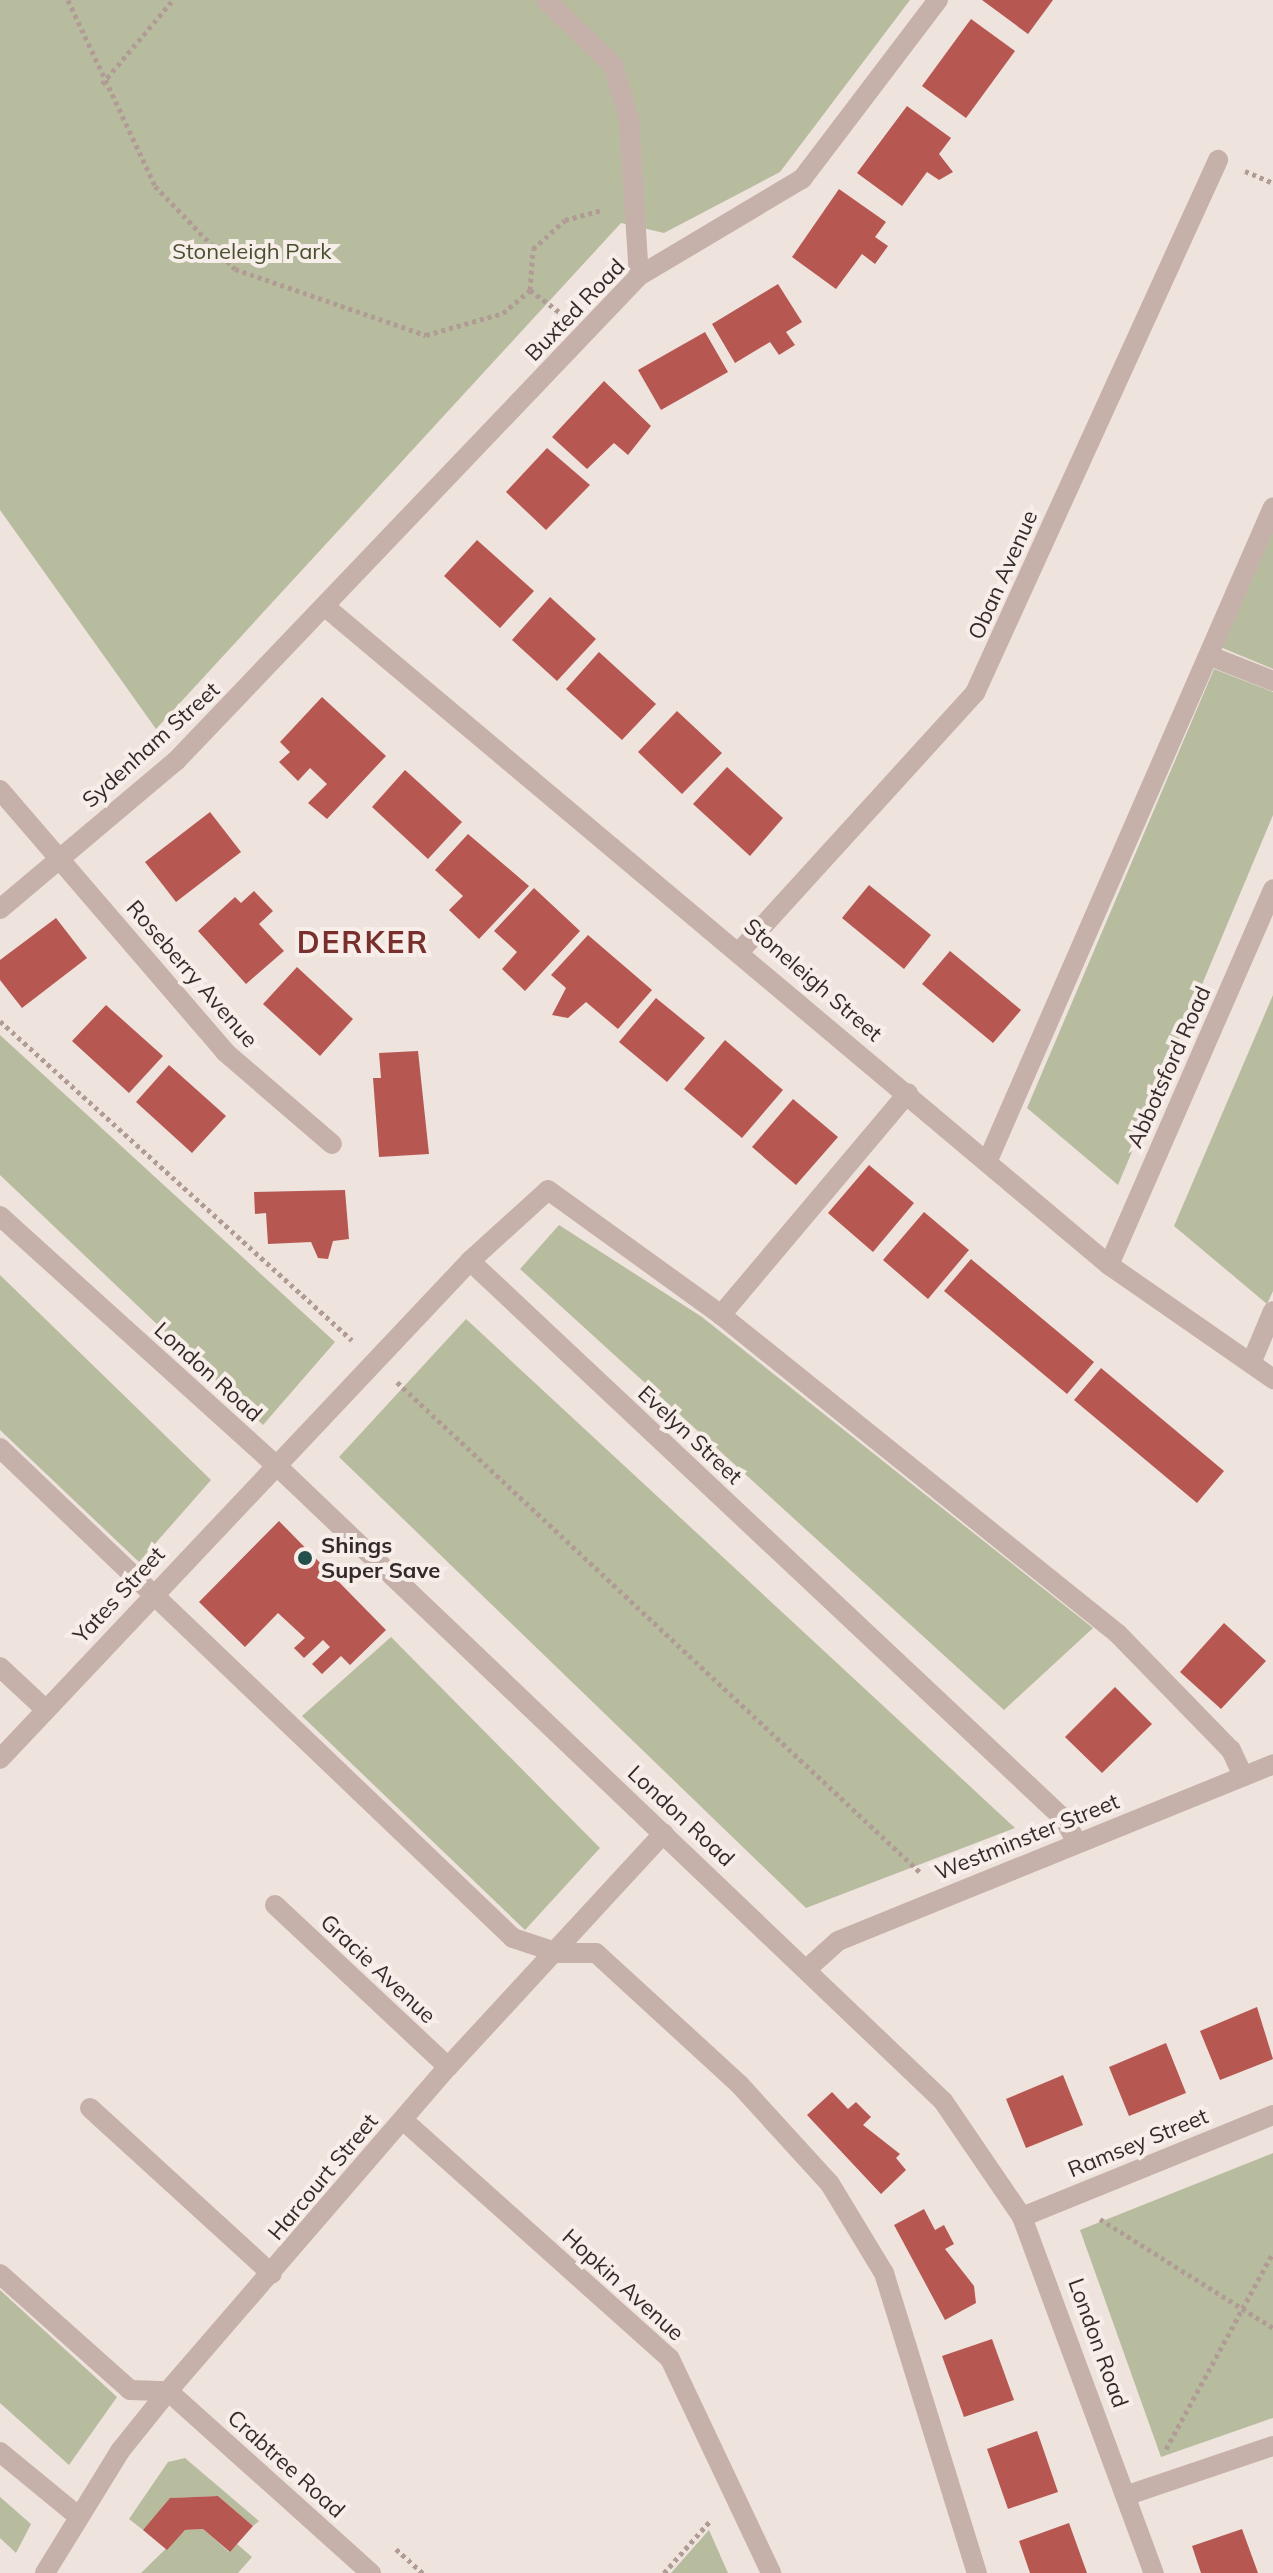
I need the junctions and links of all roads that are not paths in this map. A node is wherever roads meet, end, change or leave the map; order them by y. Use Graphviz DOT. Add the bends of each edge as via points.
graph roads {
  1 [pos="546,0"];
  2 [pos="938,0"];
  3 [pos="1218,160"];
  4 [pos="639,276"];
  5 [pos="1273,507"];
  6 [pos="328,609"];
  7 [pos="1210,656"];
  8 [pos="1273,681"];
  9 [pos="0,790"];
  10 [pos="60,859"];
  11 [pos="1273,889"];
  12 [pos="0,909"];
  13 [pos="741,950"];
  14 [pos="908,1093"];
  15 [pos="332,1144"];
  16 [pos="988,1160"];
  17 [pos="0,1216"];
  18 [pos="470,1261"];
  19 [pos="1109,1265"];
  20 [pos="1273,1311"];
  21 [pos="721,1315"];
  22 [pos="1252,1361"];
  23 [pos="1273,1379"];
  24 [pos="0,1448"];
  25 [pos="276,1465"];
  26 [pos="154,1591"];
  27 [pos="0,1667"];
  28 [pos="46,1710"];
  29 [pos="0,1759"];
  30 [pos="1273,1764"];
  31 [pos="1243,1776"];
  32 [pos="664,1833"];
  33 [pos="1076,1842"];
  34 [pos="275,1905"];
  35 [pos="558,1953"];
  36 [pos="808,1968"];
  37 [pos="448,2067"];
  38 [pos="90,2108"];
  39 [pos="1273,2115"];
  40 [pos="403,2120"];
  41 [pos="1022,2217"];
  42 [pos="0,2274"];
  43 [pos="272,2274"];
  44 [pos="168,2391"];
  45 [pos="1273,2446"];
  46 [pos="0,2452"];
  47 [pos="1128,2495"];
  48 [pos="79,2517"];
  49 [pos="45,2573"];
  50 [pos="371,2573"];
  51 [pos="771,2573"];
  52 [pos="977,2573"];
  53 [pos="1154,2573"];
  1 -- 4 [label="street" via="613,65 629,119 628,180"];
  2 -- 4 [label="street, Buxted Road" via="802,179"];
  3 -- 13 [label="street, Oban Avenue" via="975,693"];
  4 -- 6 [label="street, Buxted Road"];
  5 -- 7 [label="street"];
  6 -- 10 [label="street, Sydenham Street" via="176,761"];
  6 -- 13 [label="street, Stoneleigh Street"];
  7 -- 8 [label="street"];
  7 -- 16 [label="street"];
  9 -- 10 [label="street, Roseberry Avenue"];
  10 -- 12 [label="street, Sydenham Street"];
  10 -- 15 [label="street, Roseberry Avenue" via="225,1052"];
  11 -- 19 [label="street, Abbotsford Road"];
  13 -- 14 [label="street, Stoneleigh Street"];
  14 -- 16 [label="street, Stoneleigh Street"];
  14 -- 21 [label="street"];
  16 -- 19 [label="street, Stoneleigh Street"];
  17 -- 25 [label="street, London Road"];
  18 -- 21 [label="street" via="548,1190"];
  18 -- 25 [label="street"];
  18 -- 33 [label="street, Evelyn Street" via="1065,1820"];
  19 -- 22 [label="street, Stoneleigh Street"];
  20 -- 22 [label="street"];
  21 -- 31 [label="street" via="1118,1634 1231,1750"];
  22 -- 23 [label="street, Stoneleigh Street"];
  24 -- 26 [label="street"];
  25 -- 26 [label="street, Yates Street"];
  25 -- 32 [label="street, London Road"];
  26 -- 28 [label="street, Yates Street"];
  26 -- 35 [label="street" via="513,1938"];
  27 -- 28 [label="street"];
  28 -- 29 [label="street, Yates Street"];
  30 -- 31 [label="street, Westminster Street"];
  31 -- 33 [label="street, Westminster Street"];
  32 -- 35 [label="street, Harcourt Street"];
  32 -- 36 [label="street, London Road"];
  33 -- 36 [label="street, Westminster Street" via="838,1941"];
  34 -- 37 [label="street, Gracie Avenue"];
  35 -- 37 [label="street, Harcourt Street"];
  35 -- 52 [label="street" via="596,1953 739,2084 850,2206 884,2273"];
  36 -- 41 [label="street, London Road" via="943,2101"];
  37 -- 40 [label="street, Harcourt Street"];
  38 -- 43 [label="street"];
  39 -- 41 [label="street, Ramsey Street"];
  40 -- 43 [label="street, Harcourt Street"];
  40 -- 51 [label="street, Hopkin Avenue" via="670,2359"];
  41 -- 47 [label="street, London Road"];
  42 -- 44 [label="street" via="130,2390"];
  43 -- 44 [label="street, Harcourt Street"];
  44 -- 48 [label="street, Harcourt Street"];
  44 -- 50 [label="street, Crabtree Road"];
  45 -- 47 [label="street"];
  46 -- 48 [label="street"];
  47 -- 53 [label="street, London Road"];
  48 -- 49 [label="street, Harcourt Street"];
}
